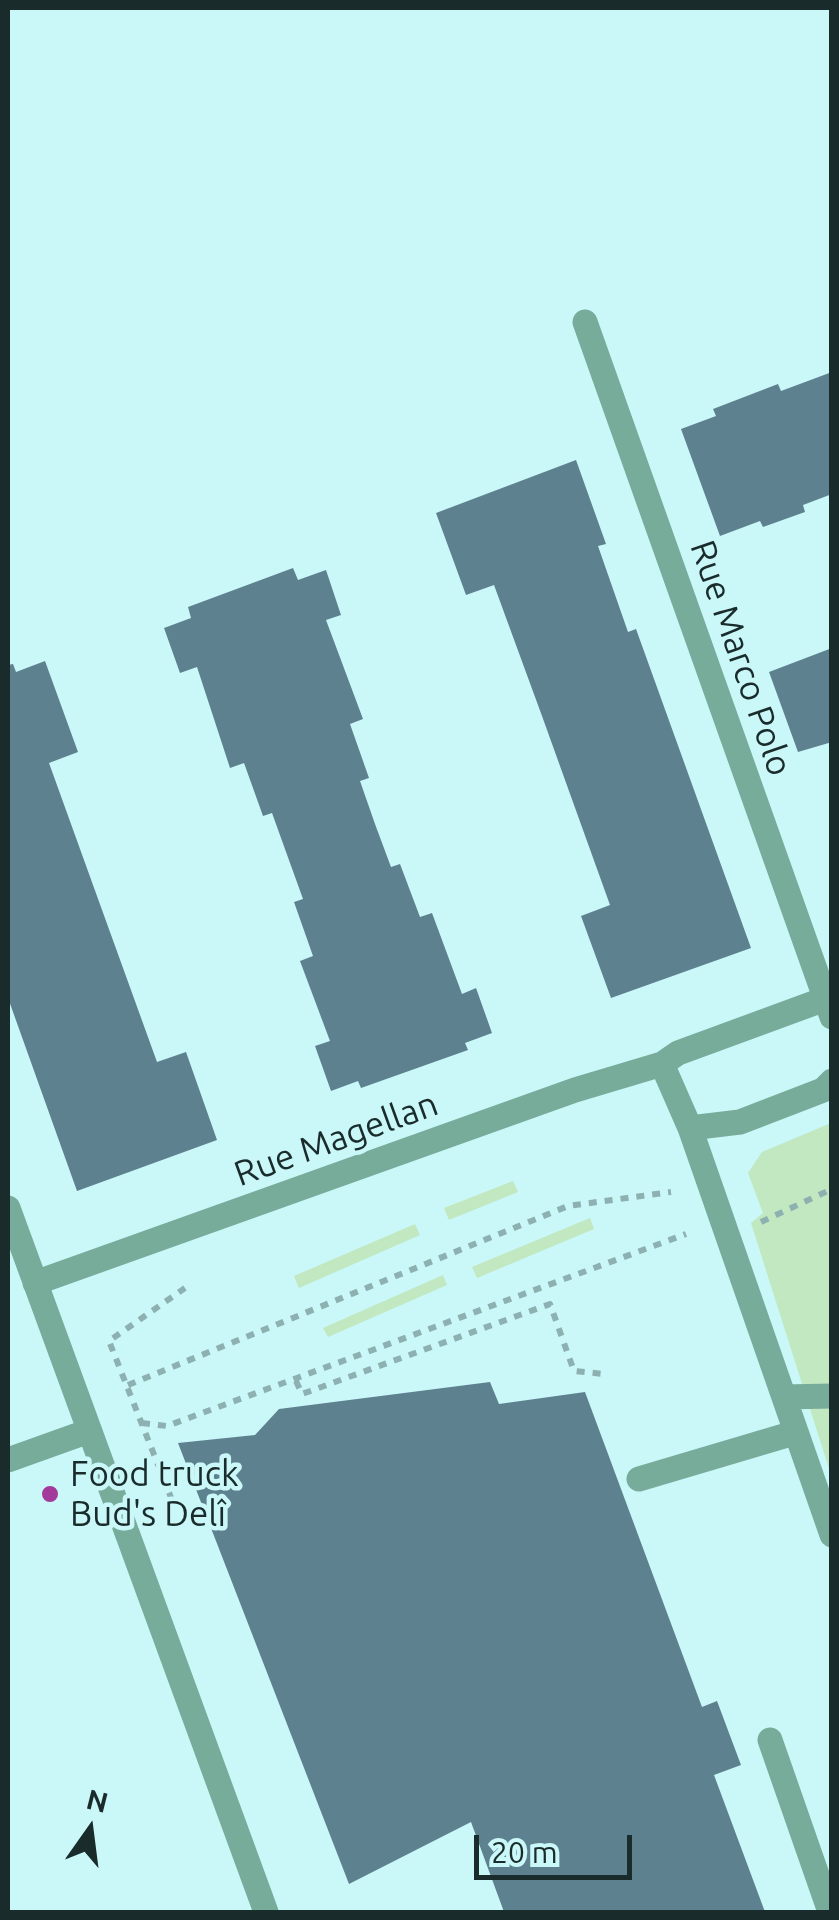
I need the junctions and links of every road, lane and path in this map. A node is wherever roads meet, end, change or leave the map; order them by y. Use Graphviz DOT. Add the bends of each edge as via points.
graph roads {
  1 [pos="586,322"];
  2 [pos="828,1008"];
  3 [pos="662,1064"];
  4 [pos="832,1081"];
  5 [pos="690,1128"];
  6 [pos="832,1189"];
  7 [pos="677,1191"];
  8 [pos="8,1208"];
  9 [pos="725,1229"];
  10 [pos="35,1283"];
  11 [pos="185,1288"];
  12 [pos="604,1374"];
  13 [pos="296,1380"];
  14 [pos="128,1384"];
  15 [pos="832,1396"];
  16 [pos="784,1397"];
  17 [pos="142,1423"];
  18 [pos="89,1431"];
  19 [pos="794,1432"];
  20 [pos="8,1460"];
  21 [pos="639,1478"];
  22 [pos="172,1500"];
  23 [pos="832,1535"];
  24 [pos="770,1740"];
  25 [pos="266,1912"];
  26 [pos="830,1912"];
  1 -- 2 [label="street, Rue Marco Polo"];
  2 -- 3 [label="street, Rue Magellan" via="678,1053"];
  3 -- 5 [label="street"];
  3 -- 10 [label="street, Rue Magellan"];
  4 -- 5 [label="street" via="740,1122"];
  5 -- 9 [label="street"];
  6 -- 9 [label="path"];
  7 -- 14 [label="path" via="568,1206"];
  8 -- 10 [label="street"];
  9 -- 13 [label="path"];
  9 -- 16 [label="street"];
  10 -- 18 [label="street"];
  11 -- 14 [label="path" via="109,1341"];
  12 -- 13 [label="path" via="574,1370 550,1304 302,1394"];
  13 -- 17 [label="path" via="167,1426"];
  14 -- 17 [label="path"];
  15 -- 16 [label="street"];
  16 -- 19 [label="street"];
  17 -- 22 [label="path"];
  18 -- 20 [label="street"];
  18 -- 25 [label="street"];
  19 -- 21 [label="street"];
  19 -- 23 [label="street"];
  24 -- 26 [label="street"];
}
